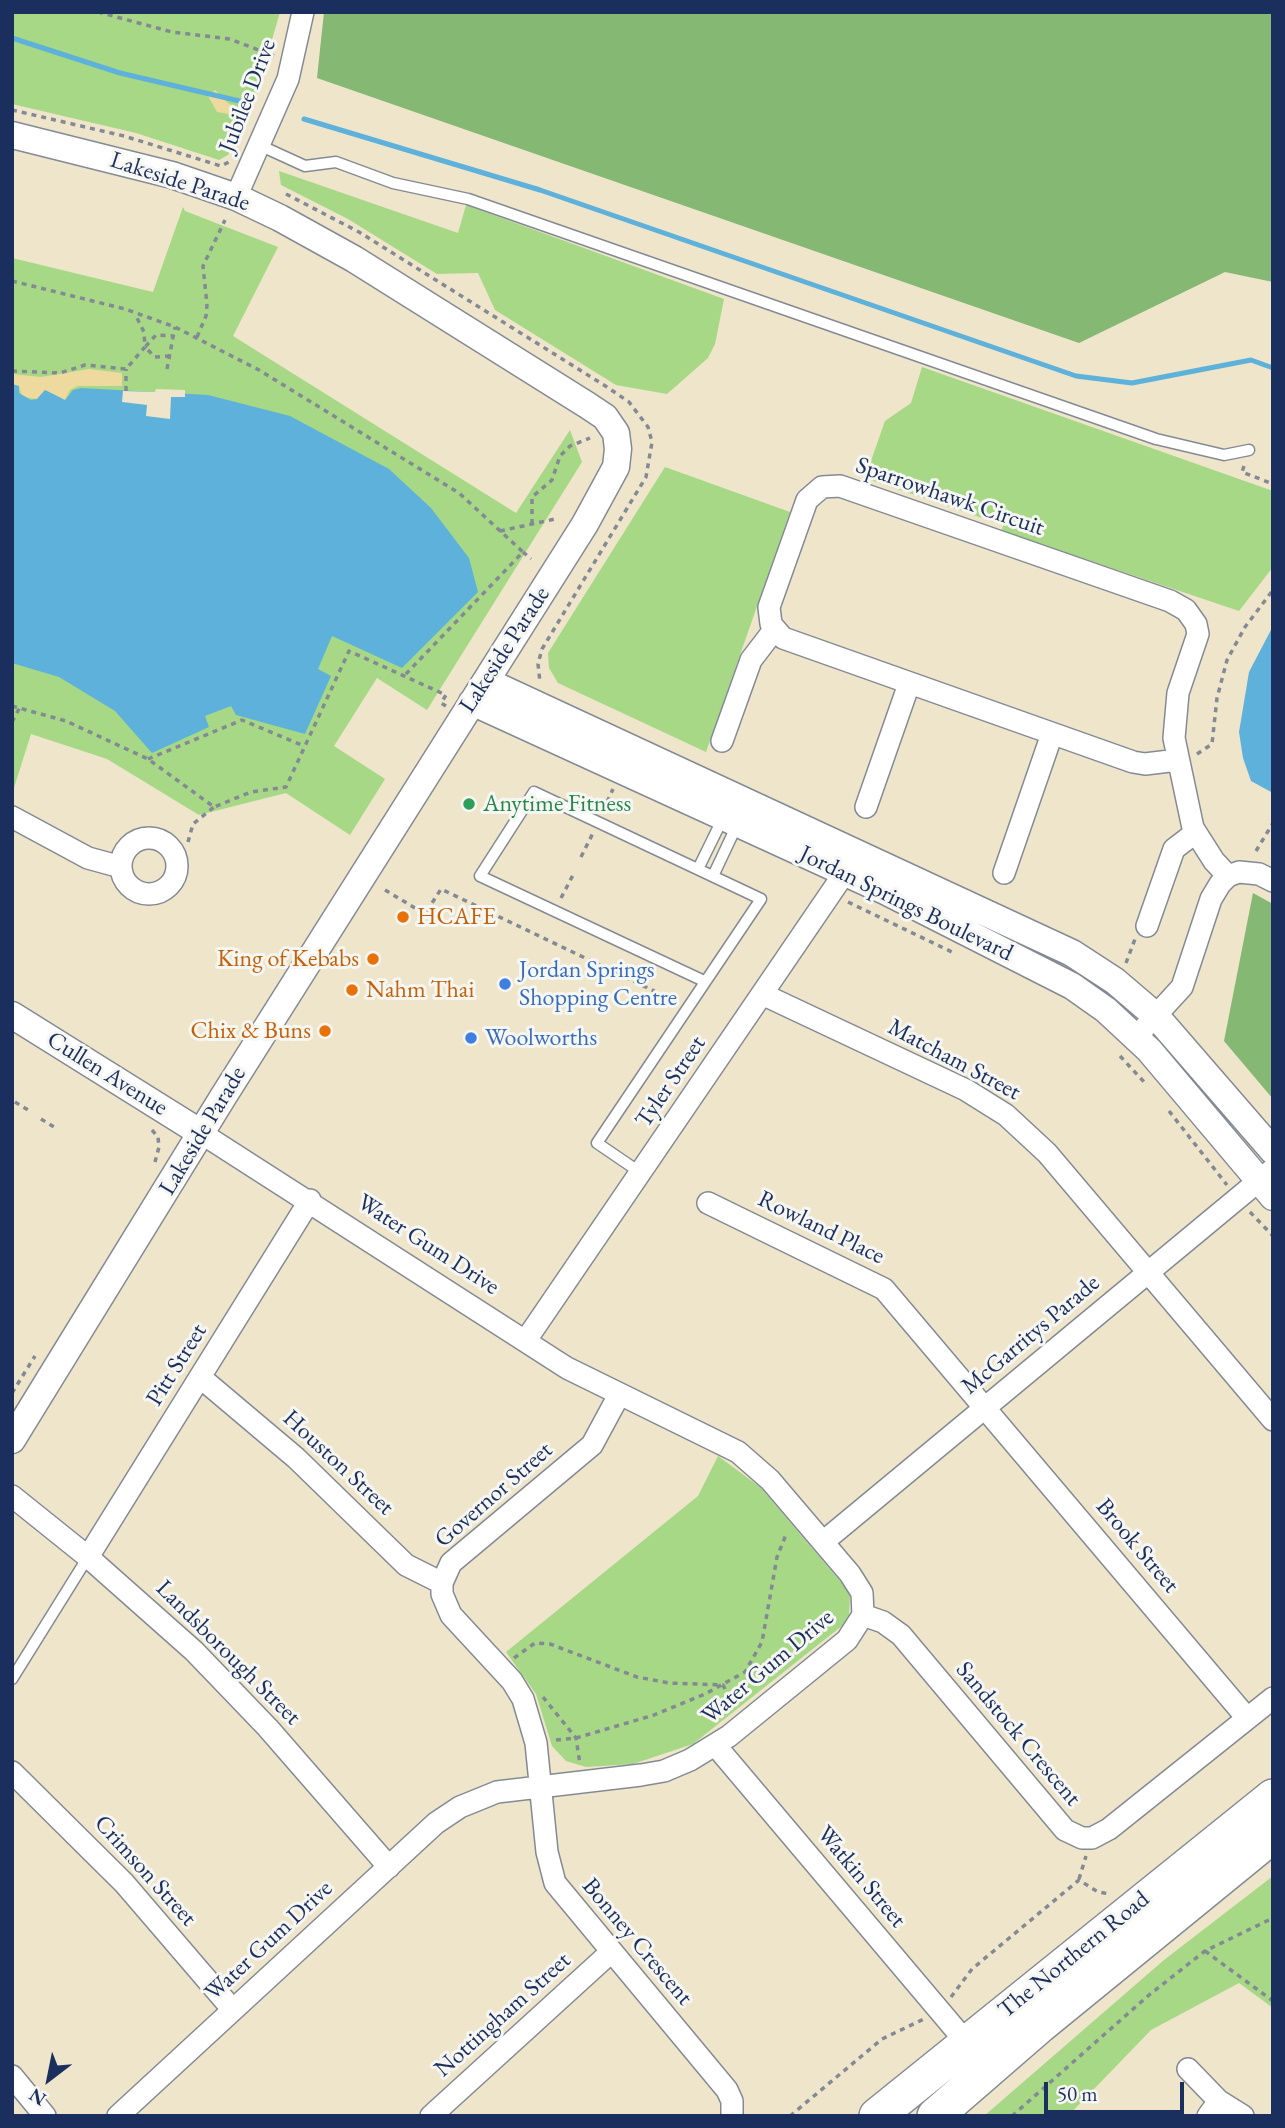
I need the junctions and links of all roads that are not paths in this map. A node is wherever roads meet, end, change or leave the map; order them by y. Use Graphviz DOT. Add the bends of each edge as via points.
graph roads {
  1 [pos="303,12"];
  2 [pos="12,135"];
  3 [pos="259,145"];
  4 [pos="230,208"];
  5 [pos="1249,450"];
  6 [pos="774,629"];
  7 [pos="909,684"];
  8 [pos="469,696"];
  9 [pos="1052,734"];
  10 [pos="722,741"];
  11 [pos="1178,760"];
  12 [pos="866,807"];
  13 [pos="736,808"];
  14 [pos="12,817"];
  15 [pos="1195,833"];
  16 [pos="121,867"];
  17 [pos="698,869"];
  18 [pos="1004,873"];
  19 [pos="849,874"];
  20 [pos="713,876"];
  21 [pos="1228,876"];
  22 [pos="1273,881"];
  23 [pos="1147,926"];
  24 [pos="705,981"];
  25 [pos="762,994"];
  26 [pos="12,1015"];
  27 [pos="1156,1016"];
  28 [pos="1127,1045"];
  29 [pos="201,1133"];
  30 [pos="1273,1151"];
  31 [pos="641,1173"];
  32 [pos="1268,1182"];
  33 [pos="310,1200"];
  34 [pos="708,1203"];
  35 [pos="1149,1272"];
  36 [pos="526,1340"];
  37 [pos="200,1377"];
  38 [pos="619,1395"];
  39 [pos="985,1407"];
  40 [pos="1273,1420"];
  41 [pos="12,1440"];
  42 [pos="12,1496"];
  43 [pos="823,1542"];
  44 [pos="88,1557"];
  45 [pos="442,1583"];
  46 [pos="863,1615"];
  47 [pos="12,1679"];
  48 [pos="1273,1698"];
  49 [pos="1247,1718"];
  50 [pos="716,1746"];
  51 [pos="12,1772"];
  52 [pos="540,1785"];
  53 [pos="1273,1797"];
  54 [pos="1273,1835"];
  55 [pos="389,1867"];
  56 [pos="610,1953"];
  57 [pos="233,2010"];
  58 [pos="965,2042"];
  59 [pos="1188,2069"];
  60 [pos="12,2076"];
  61 [pos="1214,2108"];
  62 [pos="45,2116"];
  63 [pos="118,2116"];
  64 [pos="431,2116"];
  65 [pos="732,2116"];
  66 [pos="877,2116"];
  67 [pos="935,2116"];
  68 [pos="1243,2116"];
  1 -- 3 [label="street, Jubilee Drive" via="288,79"];
  2 -- 4 [label="street, Lakeside Parade" via="134,164"];
  3 -- 4 [label="street, Jubilee Drive"];
  3 -- 5 [label="lane" via="305,166 336,162 393,183 468,199 1156,439 1224,455"];
  4 -- 8 [label="street, Lakeside Parade" via="319,238 587,405 605,417 615,433 616,467 607,488"];
  6 -- 7 [label="street" via="789,642"];
  6 -- 10 [label="street" via="751,660"];
  6 -- 11 [label="street, Sparrowhawk Circuit" via="769,607 804,506 816,491 840,486 1186,610 1198,634 1175,709"];
  7 -- 9 [label="street"];
  7 -- 12 [label="street"];
  8 -- 13 [label="street, Jordan Springs Boulevard"];
  8 -- 29 [label="street, Lakeside Parade"];
  9 -- 11 [label="street" via="1133,762"];
  9 -- 18 [label="street"];
  11 -- 15 [label="street, Sparrowhawk Circuit"];
  13 -- 17 [label="lane"];
  13 -- 19 [label="street, Jordan Springs Boulevard"];
  13 -- 20 [label="lane"];
  14 -- 16 [label="street" via="88,858"];
  15 -- 21 [label="street, Sparrowhawk Circuit"];
  15 -- 23 [label="street" via="1174,849"];
  17 -- 20 [label="lane"];
  17 -- 24 [label="lane" via="534,792 480,876"];
  19 -- 25 [label="street, Tyler Street"];
  19 -- 27 [label="street, Jordan Springs Boulevard" via="1072,953"];
  19 -- 28 [label="street, Jordan Springs Boulevard" via="1047,972 1106,1010"];
  20 -- 24 [label="lane" via="761,899"];
  21 -- 22 [label="street" via="1251,872"];
  21 -- 27 [label="street" via="1211,900 1182,986"];
  24 -- 31 [label="lane" via="597,1143"];
  25 -- 31 [label="street, Tyler Street"];
  25 -- 35 [label="street, Matcham Street" via="966,1090 1006,1115 1047,1153"];
  26 -- 29 [label="street, Cullen Avenue"];
  27 -- 28 [label="street"];
  27 -- 30 [label="street, Jordan Springs Boulevard"];
  28 -- 32 [label="street, Jordan Springs Boulevard"];
  29 -- 33 [label="street, Water Gum Drive"];
  29 -- 41 [label="street, Lakeside Parade"];
  31 -- 36 [label="street, Tyler Street"];
  32 -- 35 [label="street, McGarritys Parade"];
  33 -- 36 [label="street, Water Gum Drive"];
  33 -- 37 [label="street, Pitt Street"];
  34 -- 39 [label="street, Rowland Place" via="884,1289"];
  35 -- 39 [label="street, McGarritys Parade"];
  35 -- 40 [label="street"];
  36 -- 38 [label="street, Water Gum Drive"];
  37 -- 44 [label="street, Pitt Street"];
  37 -- 45 [label="street, Houston Street" via="296,1458 406,1565"];
  38 -- 43 [label="street, Water Gum Drive" via="738,1452 770,1480"];
  38 -- 45 [label="street, Governor Street" via="592,1445 459,1555"];
  39 -- 43 [label="street, McGarritys Parade"];
  39 -- 49 [label="street, Brook Street"];
  42 -- 44 [label="street, Landsborough Street"];
  43 -- 46 [label="street, Water Gum Drive" via="858,1585"];
  44 -- 47 [label="lane"];
  44 -- 55 [label="street, Landsborough Street" via="160,1619 240,1698"];
  45 -- 52 [label="street, Governor Street" via="451,1615 523,1699 536,1743"];
  46 -- 49 [label="street, Sandstock Crescent" via="901,1635 1065,1830 1082,1838 1109,1829"];
  46 -- 50 [label="street, Water Gum Drive" via="847,1640"];
  48 -- 49 [label="street, Sandstock Crescent"];
  50 -- 52 [label="street, Water Gum Drive" via="664,1771"];
  50 -- 58 [label="street, Watkin Street"];
  51 -- 57 [label="street, Crimson Street" via="124,1883"];
  52 -- 55 [label="street, Water Gum Drive" via="497,1792 460,1807"];
  52 -- 56 [label="street, Bonney Crescent" via="555,1883"];
  53 -- 58 [label="highway, The Northern Road"];
  54 -- 67 [label="highway, The Northern Road"];
  55 -- 57 [label="street, Water Gum Drive"];
  56 -- 64 [label="street, Nottingham Street"];
  56 -- 65 [label="street, Bonney Crescent" via="727,2090"];
  57 -- 63 [label="street, Water Gum Drive"];
  58 -- 66 [label="highway, The Northern Road"];
  59 -- 61 [label="street"];
  60 -- 62 [label="street"];
  61 -- 68 [label="street"];
}
